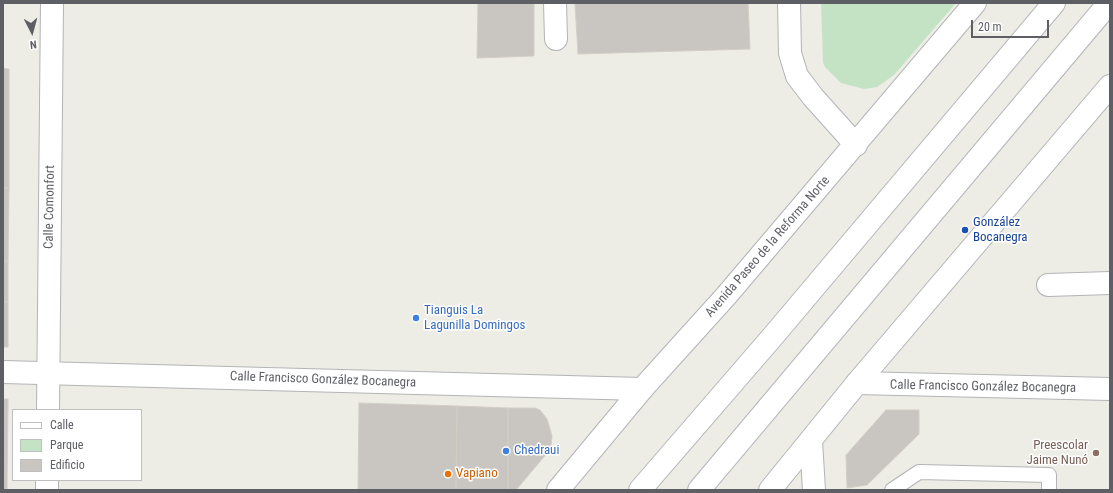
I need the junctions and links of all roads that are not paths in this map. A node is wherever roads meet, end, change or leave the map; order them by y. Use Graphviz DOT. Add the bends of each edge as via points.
graph roads {
  1 [pos="52,3"];
  2 [pos="555,3"];
  3 [pos="789,3"];
  4 [pos="975,3"];
  5 [pos="1054,3"];
  6 [pos="1109,3"];
  7 [pos="556,39"];
  8 [pos="1110,86"];
  9 [pos="856,145"];
  10 [pos="1110,283"];
  11 [pos="1048,285"];
  12 [pos="3,372"];
  13 [pos="48,372"];
  14 [pos="857,383"];
  15 [pos="642,389"];
  16 [pos="1110,389"];
  17 [pos="48,409"];
  18 [pos="811,441"];
  19 [pos="558,490"];
  20 [pos="640,490"];
  21 [pos="699,490"];
  22 [pos="770,490"];
  23 [pos="814,490"];
  24 [pos="892,490"];
  25 [pos="1049,490"];
  1 -- 13 [label="street, Calle Comonfort"];
  2 -- 7 [label="street"];
  3 -- 9 [label="street" via="790,53 797,76"];
  4 -- 9 [label="street, Avenida Paseo de la Reforma Norte"];
  5 -- 20 [label="street" via="780,329"];
  6 -- 21 [label="street"];
  8 -- 14 [label="street"];
  9 -- 15 [label="street, Avenida Paseo de la Reforma Norte"];
  10 -- 11 [label="street"];
  12 -- 13 [label="street, Calle Francisco González Bocanegra"];
  13 -- 15 [label="street, Calle Francisco González Bocanegra"];
  13 -- 17 [label="street, Calle Comonfort"];
  14 -- 16 [label="street, Calle Francisco González Bocanegra"];
  14 -- 18 [label="street"];
  15 -- 19 [label="street, Avenida Paseo de la Reforma Norte"];
  18 -- 22 [label="street"];
  18 -- 23 [label="street"];
  24 -- 25 [label="lane" via="919,472 1049,475"];
}
